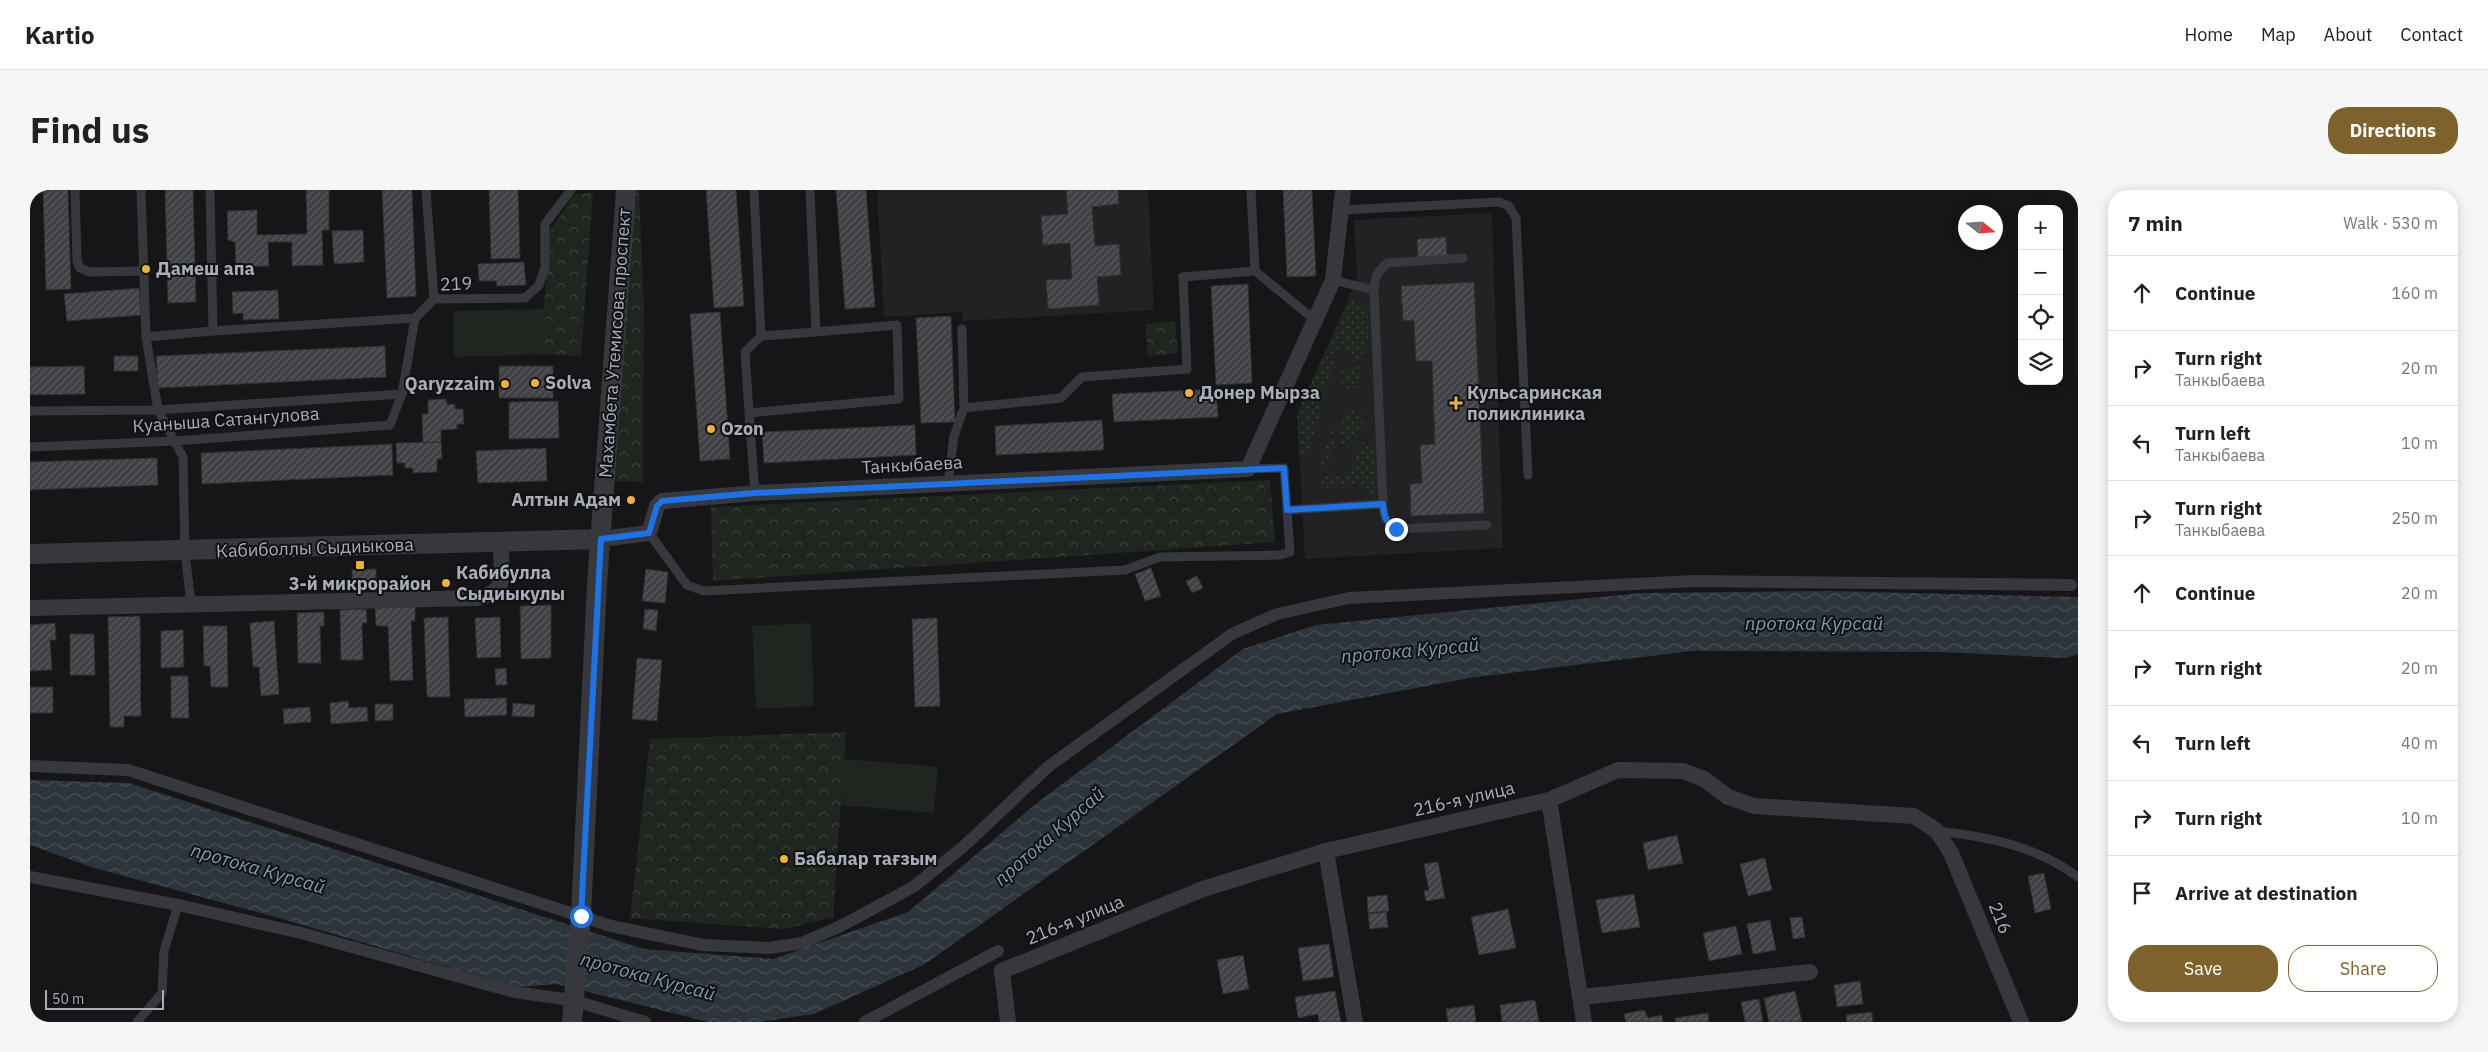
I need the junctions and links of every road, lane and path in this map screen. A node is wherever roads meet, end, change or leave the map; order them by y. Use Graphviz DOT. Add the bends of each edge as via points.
graph roads {
  1 [pos="75,190"];
  2 [pos="141,190"];
  3 [pos="210,190"];
  4 [pos="426,190"];
  5 [pos="571,190"];
  6 [pos="626,190"];
  7 [pos="754,190"];
  8 [pos="810,190"];
  9 [pos="1251,190"];
  10 [pos="1343,190"];
  11 [pos="1341,210"];
  12 [pos="1463,258"];
  13 [pos="145,271"];
  14 [pos="1255,271"];
  15 [pos="1333,280"];
  16 [pos="1374,290"];
  17 [pos="434,300"];
  18 [pos="414,318"];
  19 [pos="1316,321"];
  20 [pos="962,329"];
  21 [pos="213,331"];
  22 [pos="816,332"];
  23 [pos="761,336"];
  24 [pos="146,337"];
  25 [pos="402,394"];
  26 [pos="964,408"];
  27 [pos="158,410"];
  28 [pos="30,411"];
  29 [pos="749,413"];
  30 [pos="174,441"];
  31 [pos="30,447"];
  32 [pos="1248,469"];
  33 [pos="1528,474"];
  34 [pos="948,483"];
  35 [pos="755,493"];
  36 [pos="1383,504"];
  37 [pos="1287,510"];
  38 [pos="1487,525"];
  39 [pos="649,533"];
  40 [pos="601,539"];
  41 [pos="500,542"];
  42 [pos="185,552"];
  43 [pos="30,554"];
  44 [pos="2071,585"];
  45 [pos="190,604"];
  46 [pos="30,608"];
  47 [pos="30,766"];
  48 [pos="1549,800"];
  49 [pos="1937,831"];
  50 [pos="1326,852"];
  51 [pos="2078,877"];
  52 [pos="30,878"];
  53 [pos="178,905"];
  54 [pos="581,916"];
  55 [pos="998,951"];
  56 [pos="1810,972"];
  57 [pos="1582,997"];
  58 [pos="569,1000"];
  59 [pos="137,1022"];
  60 [pos="572,1022"];
  61 [pos="645,1022"];
  62 [pos="865,1022"];
  63 [pos="1008,1022"];
  64 [pos="1355,1022"];
  65 [pos="1584,1022"];
  66 [pos="2021,1022"];
  1 -- 13 [label="lane" via="77,261 80,268 90,272"];
  2 -- 13 [label="lane"];
  3 -- 21 [label="lane"];
  4 -- 17 [label="lane"];
  5 -- 17 [label="lane, 219" via="545,224 545,267 539,285 524,298"];
  6 -- 40 [label="street, Махамбета Утемисова проспект"];
  7 -- 23 [label="lane"];
  8 -- 22 [label="lane"];
  9 -- 14 [label="lane"];
  10 -- 11 [label="street"];
  11 -- 15 [label="street"];
  11 -- 33 [label="lane" via="1499,202 1509,206 1516,218"];
  12 -- 16 [label="lane" via="1388,263 1375,278"];
  13 -- 24 [label="lane"];
  14 -- 19 [label="lane"];
  14 -- 26 [label="lane" via="1183,277 1187,369 1082,377 1061,398"];
  15 -- 16 [label="lane"];
  15 -- 19 [label="street"];
  16 -- 36 [label="lane"];
  17 -- 18 [label="lane, 219"];
  18 -- 21 [label="lane"];
  18 -- 25 [label="lane, Куаныша Сатангулова"];
  19 -- 32 [label="street"];
  20 -- 26 [label="lane"];
  21 -- 24 [label="lane"];
  22 -- 23 [label="lane"];
  22 -- 29 [label="lane" via="897,325 899,399"];
  23 -- 29 [label="lane" via="745,352"];
  24 -- 27 [label="lane"];
  25 -- 27 [label="lane, Куаныша Сатангулова"];
  25 -- 30 [label="lane, Куаныша Сатангулова" via="390,425"];
  26 -- 34 [label="lane" via="954,436"];
  27 -- 28 [label="lane, Куаныша Сатангулова"];
  27 -- 30 [label="lane"];
  29 -- 35 [label="lane"];
  30 -- 31 [label="lane, Куаныша Сатангулова"];
  30 -- 42 [label="lane" via="183,457"];
  32 -- 34 [label="street, Танкыбаева"];
  32 -- 37 [label="lane" via="1284,468"];
  34 -- 35 [label="street, Танкыбаева"];
  35 -- 39 [label="street, Танкыбаева" via="662,501 657,506"];
  36 -- 37 [label="lane"];
  36 -- 38 [label="lane" via="1384,518 1396,529"];
  37 -- 39 [label="lane" via="1290,552 1280,555 1160,557 1125,570 704,591 687,585"];
  39 -- 40 [label="street"];
  40 -- 41 [label="street, Кабиболлы Сыдиыкова"];
  40 -- 54 [label="street, Махамбета Утемисова проспект"];
  41 -- 42 [label="street, Кабиболлы Сыдиыкова"];
  41 -- 45 [label="street" via="501,583 494,594 487,596"];
  42 -- 43 [label="street, Кабиболлы Сыдиыкова"];
  42 -- 45 [label="lane"];
  44 -- 54 [label="street" via="1695,581 1349,598 1277,614 1232,634 1049,766 963,847 913,887 802,943 770,948 703,945 630,931"];
  45 -- 46 [label="street"];
  47 -- 54 [label="street" via="128,770"];
  48 -- 49 [label="street, 216-я улица" via="1618,770 1683,771 1704,779 1728,797 1754,806 1914,816"];
  48 -- 50 [label="street, 216-я улица"];
  48 -- 57 [label="street"];
  49 -- 51 [label="lane" via="1984,836 2036,852"];
  49 -- 66 [label="street, 216" via="1952,853"];
  50 -- 63 [label="street, 216-я улица" via="1203,890 1002,971"];
  50 -- 64 [label="street"];
  52 -- 53 [label="street"];
  53 -- 58 [label="street" via="301,932 514,992"];
  53 -- 59 [label="lane" via="164,951 162,992"];
  54 -- 58 [label="street, Махамбета Утемисова проспект"];
  55 -- 62 [label="street"];
  56 -- 57 [label="street"];
  57 -- 65 [label="street"];
  58 -- 60 [label="street, Махамбета Утемисова проспект"];
  58 -- 61 [label="street"];
}
